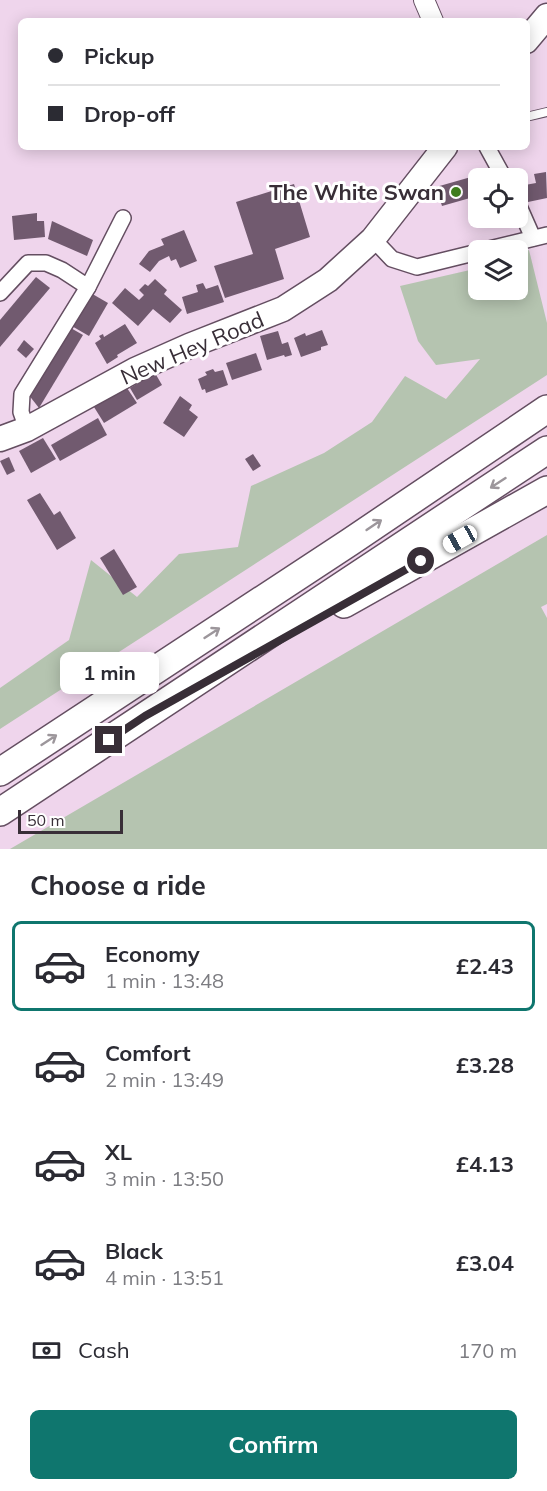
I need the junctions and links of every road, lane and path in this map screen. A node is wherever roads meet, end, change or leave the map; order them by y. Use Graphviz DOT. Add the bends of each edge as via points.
graph roads {
  1 [pos="424,0"];
  2 [pos="547,16"];
  3 [pos="432,18"];
  4 [pos="530,36"];
  5 [pos="547,112"];
  6 [pos="530,116"];
  7 [pos="443,150"];
  8 [pos="489,150"];
  9 [pos="499,168"];
  10 [pos="123,218"];
  11 [pos="528,219"];
  12 [pos="540,236"];
  13 [pos="373,239"];
  14 [pos="524,240"];
  15 [pos="468,254"];
  16 [pos="88,287"];
  17 [pos="0,293"];
  18 [pos="547,409"];
  19 [pos="27,429"];
  20 [pos="0,439"];
  21 [pos="547,450"];
  22 [pos="547,490"];
  23 [pos="145,716"];
  24 [pos="0,772"];
  25 [pos="0,812"];
  1 -- 3 [label="street"];
  2 -- 4 [label="main road"];
  5 -- 6 [label="lane"];
  7 -- 13 [label="main road, New Hey Road"];
  8 -- 9 [label="street"];
  10 -- 16 [label="street"];
  11 -- 12 [label="street"];
  12 -- 14 [label="street"];
  13 -- 15 [label="street" via="392,259 417,267"];
  13 -- 19 [label="main road, New Hey Road" via="328,280 283,309 135,370"];
  16 -- 17 [label="street" via="46,263 28,263"];
  16 -- 19 [label="street" via="22,394 21,412"];
  24 -- 18 [label="highway, one-way"];
  19 -- 20 [label="main road, New Hey Road"];
  21 -- 23 [label="highway, one-way"];
  22 -- 23 [label="highway"];
  23 -- 25 [label="highway"];
}
